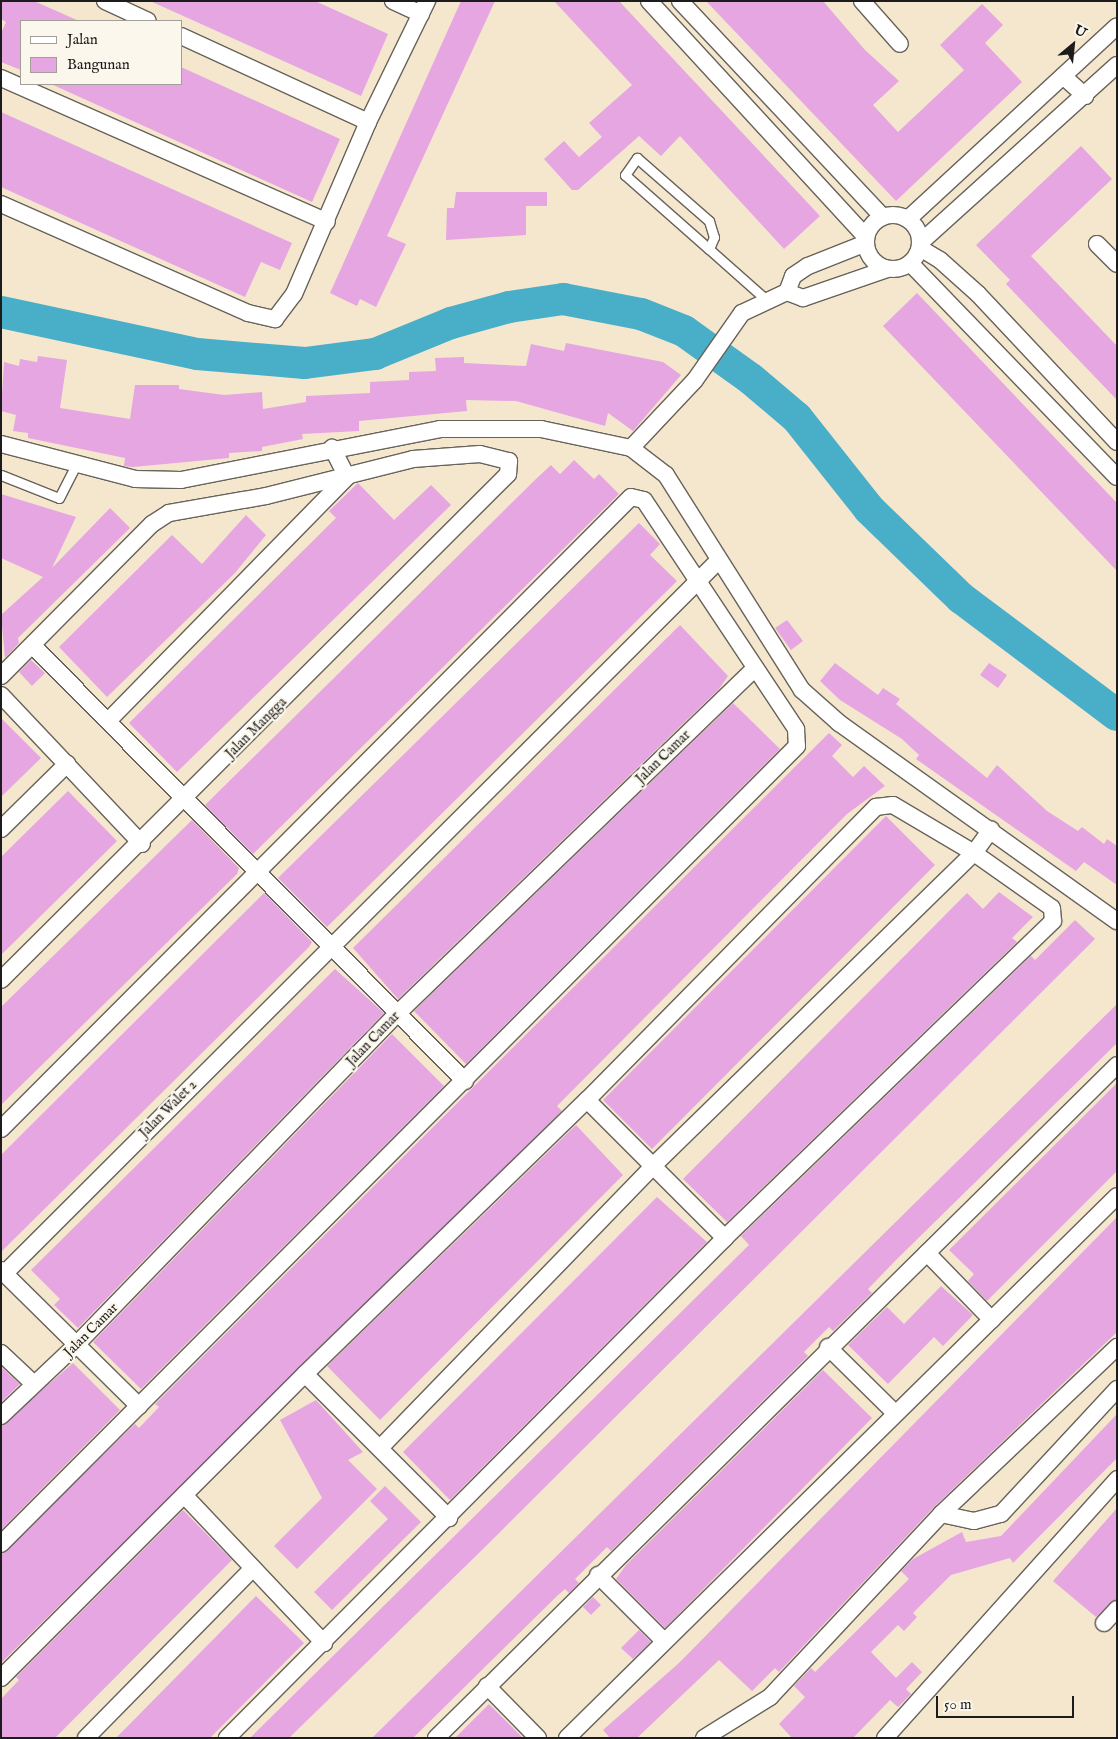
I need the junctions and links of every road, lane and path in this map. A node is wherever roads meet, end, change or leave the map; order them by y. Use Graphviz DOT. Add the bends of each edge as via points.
graph roads {
  1 [pos="104,1"];
  2 [pos="393,1"];
  3 [pos="680,1"];
  4 [pos="862,1"];
  5 [pos="655,3"];
  6 [pos="424,8"];
  7 [pos="146,20"];
  8 [pos="1117,26"];
  9 [pos="182,36"];
  10 [pos="900,44"];
  11 [pos="1117,65"];
  12 [pos="1063,76"];
  13 [pos="1,78"];
  14 [pos="1084,96"];
  15 [pos="368,122"];
  16 [pos="1,204"];
  17 [pos="882,217"];
  18 [pos="908,219"];
  19 [pos="327,222"];
  20 [pos="866,240"];
  21 [pos="1097,244"];
  22 [pos="921,245"];
  23 [pos="709,249"];
  24 [pos="911,264"];
  25 [pos="1117,264"];
  26 [pos="887,269"];
  27 [pos="788,292"];
  28 [pos="769,302"];
  29 [pos="1117,442"];
  30 [pos="1,444"];
  31 [pos="332,448"];
  32 [pos="631,448"];
  33 [pos="75,466"];
  34 [pos="1,475"];
  35 [pos="347,477"];
  36 [pos="1117,478"];
  37 [pos="719,560"];
  38 [pos="698,582"];
  39 [pos="33,646"];
  40 [pos="753,670"];
  41 [pos="1,676"];
  42 [pos="1,695"];
  43 [pos="109,720"];
  44 [pos="67,764"];
  45 [pos="185,799"];
  46 [pos="1,829"];
  47 [pos="991,830"];
  48 [pos="142,844"];
  49 [pos="974,853"];
  50 [pos="260,871"];
  51 [pos="1117,921"];
  52 [pos="331,945"];
  53 [pos="1,980"];
  54 [pos="398,1013"];
  55 [pos="1117,1065"];
  56 [pos="465,1081"];
  57 [pos="587,1100"];
  58 [pos="1,1129"];
  59 [pos="654,1166"];
  60 [pos="1117,1196"];
  61 [pos="725,1238"];
  62 [pos="928,1253"];
  63 [pos="3,1271"];
  64 [pos="992,1320"];
  65 [pos="76,1346"];
  66 [pos="1117,1346"];
  67 [pos="828,1347"];
  68 [pos="1,1353"];
  69 [pos="305,1374"];
  70 [pos="34,1384"];
  71 [pos="1117,1389"];
  72 [pos="139,1406"];
  73 [pos="894,1412"];
  74 [pos="1,1416"];
  75 [pos="380,1448"];
  76 [pos="1117,1479"];
  77 [pos="184,1495"];
  78 [pos="941,1514"];
  79 [pos="449,1518"];
  80 [pos="1,1544"];
  81 [pos="253,1568"];
  82 [pos="598,1575"];
  83 [pos="1117,1609"];
  84 [pos="1104,1623"];
  85 [pos="663,1640"];
  86 [pos="324,1643"];
  87 [pos="1,1678"];
  88 [pos="487,1686"];
  89 [pos="570,1737"];
  90 [pos="86,1738"];
  91 [pos="227,1738"];
  92 [pos="436,1738"];
  93 [pos="538,1738"];
  94 [pos="704,1738"];
  95 [pos="884,1738"];
  1 -- 7 [label="street"];
  2 -- 6 [label="street"];
  3 -- 17 [label="street"];
  4 -- 10 [label="street"];
  5 -- 20 [label="street"];
  6 -- 15 [label="street"];
  8 -- 12 [label="street"];
  9 -- 15 [label="street"];
  11 -- 14 [label="street"];
  12 -- 14 [label="street"];
  12 -- 18 [label="street"];
  13 -- 19 [label="street"];
  14 -- 22 [label="street"];
  15 -- 19 [label="street"];
  16 -- 19 [label="street" via="248,313 275,319 291,299"];
  17 -- 18 [label="street"];
  17 -- 20 [label="street"];
  18 -- 22 [label="street"];
  20 -- 26 [label="street" via="872,259"];
  20 -- 27 [label="street" via="793,276"];
  21 -- 25 [label="street"];
  22 -- 24 [label="street"];
  22 -- 29 [label="street" via="978,294"];
  23 -- 23 [label="lane" via="625,175 637,158 709,221 714,237"];
  23 -- 28 [label="lane"];
  24 -- 26 [label="street"];
  24 -- 36 [label="street"];
  26 -- 27 [label="street" via="803,298"];
  27 -- 28 [label="street"];
  28 -- 32 [label="street" via="734,321 695,380"];
  30 -- 33 [label="street"];
  31 -- 32 [label="street" via="440,429 492,427 578,434"];
  31 -- 33 [label="street" via="181,480 135,479"];
  31 -- 35 [label="street"];
  32 -- 37 [label="street" via="666,474"];
  33 -- 34 [label="lane" via="59,498"];
  35 -- 39 [label="street" via="169,513 152,524"];
  35 -- 43 [label="street"];
  35 -- 45 [label="street, Jalan Mangga" via="413,459 480,454 509,461 508,474"];
  37 -- 38 [label="street, Jalan Walet 2"];
  37 -- 47 [label="street" via="802,690 840,723"];
  38 -- 40 [label="street"];
  38 -- 50 [label="street" via="644,500 631,497"];
  38 -- 52 [label="street, Jalan Walet 2"];
  39 -- 41 [label="street"];
  39 -- 43 [label="street"];
  40 -- 54 [label="street, Jalan Camar"];
  40 -- 56 [label="street" via="796,729 796,746"];
  42 -- 44 [label="street"];
  43 -- 45 [label="street"];
  44 -- 46 [label="street"];
  44 -- 48 [label="street"];
  45 -- 48 [label="street, Jalan Mangga"];
  45 -- 50 [label="street"];
  47 -- 49 [label="street"];
  47 -- 51 [label="street"];
  48 -- 53 [label="street, Jalan Mangga"];
  49 -- 57 [label="street" via="893,805 881,804"];
  49 -- 59 [label="street"];
  49 -- 61 [label="street" via="1052,908 1053,921"];
  50 -- 52 [label="street"];
  50 -- 58 [label="street"];
  52 -- 54 [label="street"];
  52 -- 63 [label="street, Jalan Walet 2"];
  54 -- 56 [label="street"];
  54 -- 65 [label="street, Jalan Camar"];
  55 -- 62 [label="street"];
  56 -- 72 [label="street"];
  57 -- 59 [label="street"];
  57 -- 69 [label="street"];
  59 -- 61 [label="street"];
  59 -- 75 [label="street"];
  60 -- 64 [label="street"];
  61 -- 79 [label="street"];
  62 -- 64 [label="street"];
  62 -- 67 [label="street"];
  63 -- 65 [label="street"];
  64 -- 73 [label="street"];
  65 -- 70 [label="street, Jalan Camar"];
  65 -- 72 [label="street"];
  66 -- 78 [label="street"];
  67 -- 73 [label="street"];
  67 -- 82 [label="street"];
  68 -- 70 [label="street"];
  69 -- 75 [label="street"];
  69 -- 77 [label="street"];
  70 -- 74 [label="street, Jalan Camar"];
  71 -- 78 [label="street" via="1002,1514 974,1521"];
  72 -- 80 [label="street"];
  73 -- 85 [label="street"];
  75 -- 79 [label="street"];
  76 -- 95 [label="street"];
  77 -- 81 [label="street"];
  77 -- 87 [label="street"];
  78 -- 94 [label="street" via="770,1698"];
  79 -- 86 [label="street"];
  81 -- 86 [label="street"];
  81 -- 90 [label="street"];
  82 -- 85 [label="street"];
  82 -- 88 [label="street"];
  83 -- 84 [label="street"];
  85 -- 89 [label="street"];
  86 -- 91 [label="street"];
  88 -- 92 [label="street"];
  88 -- 93 [label="street"];
}
